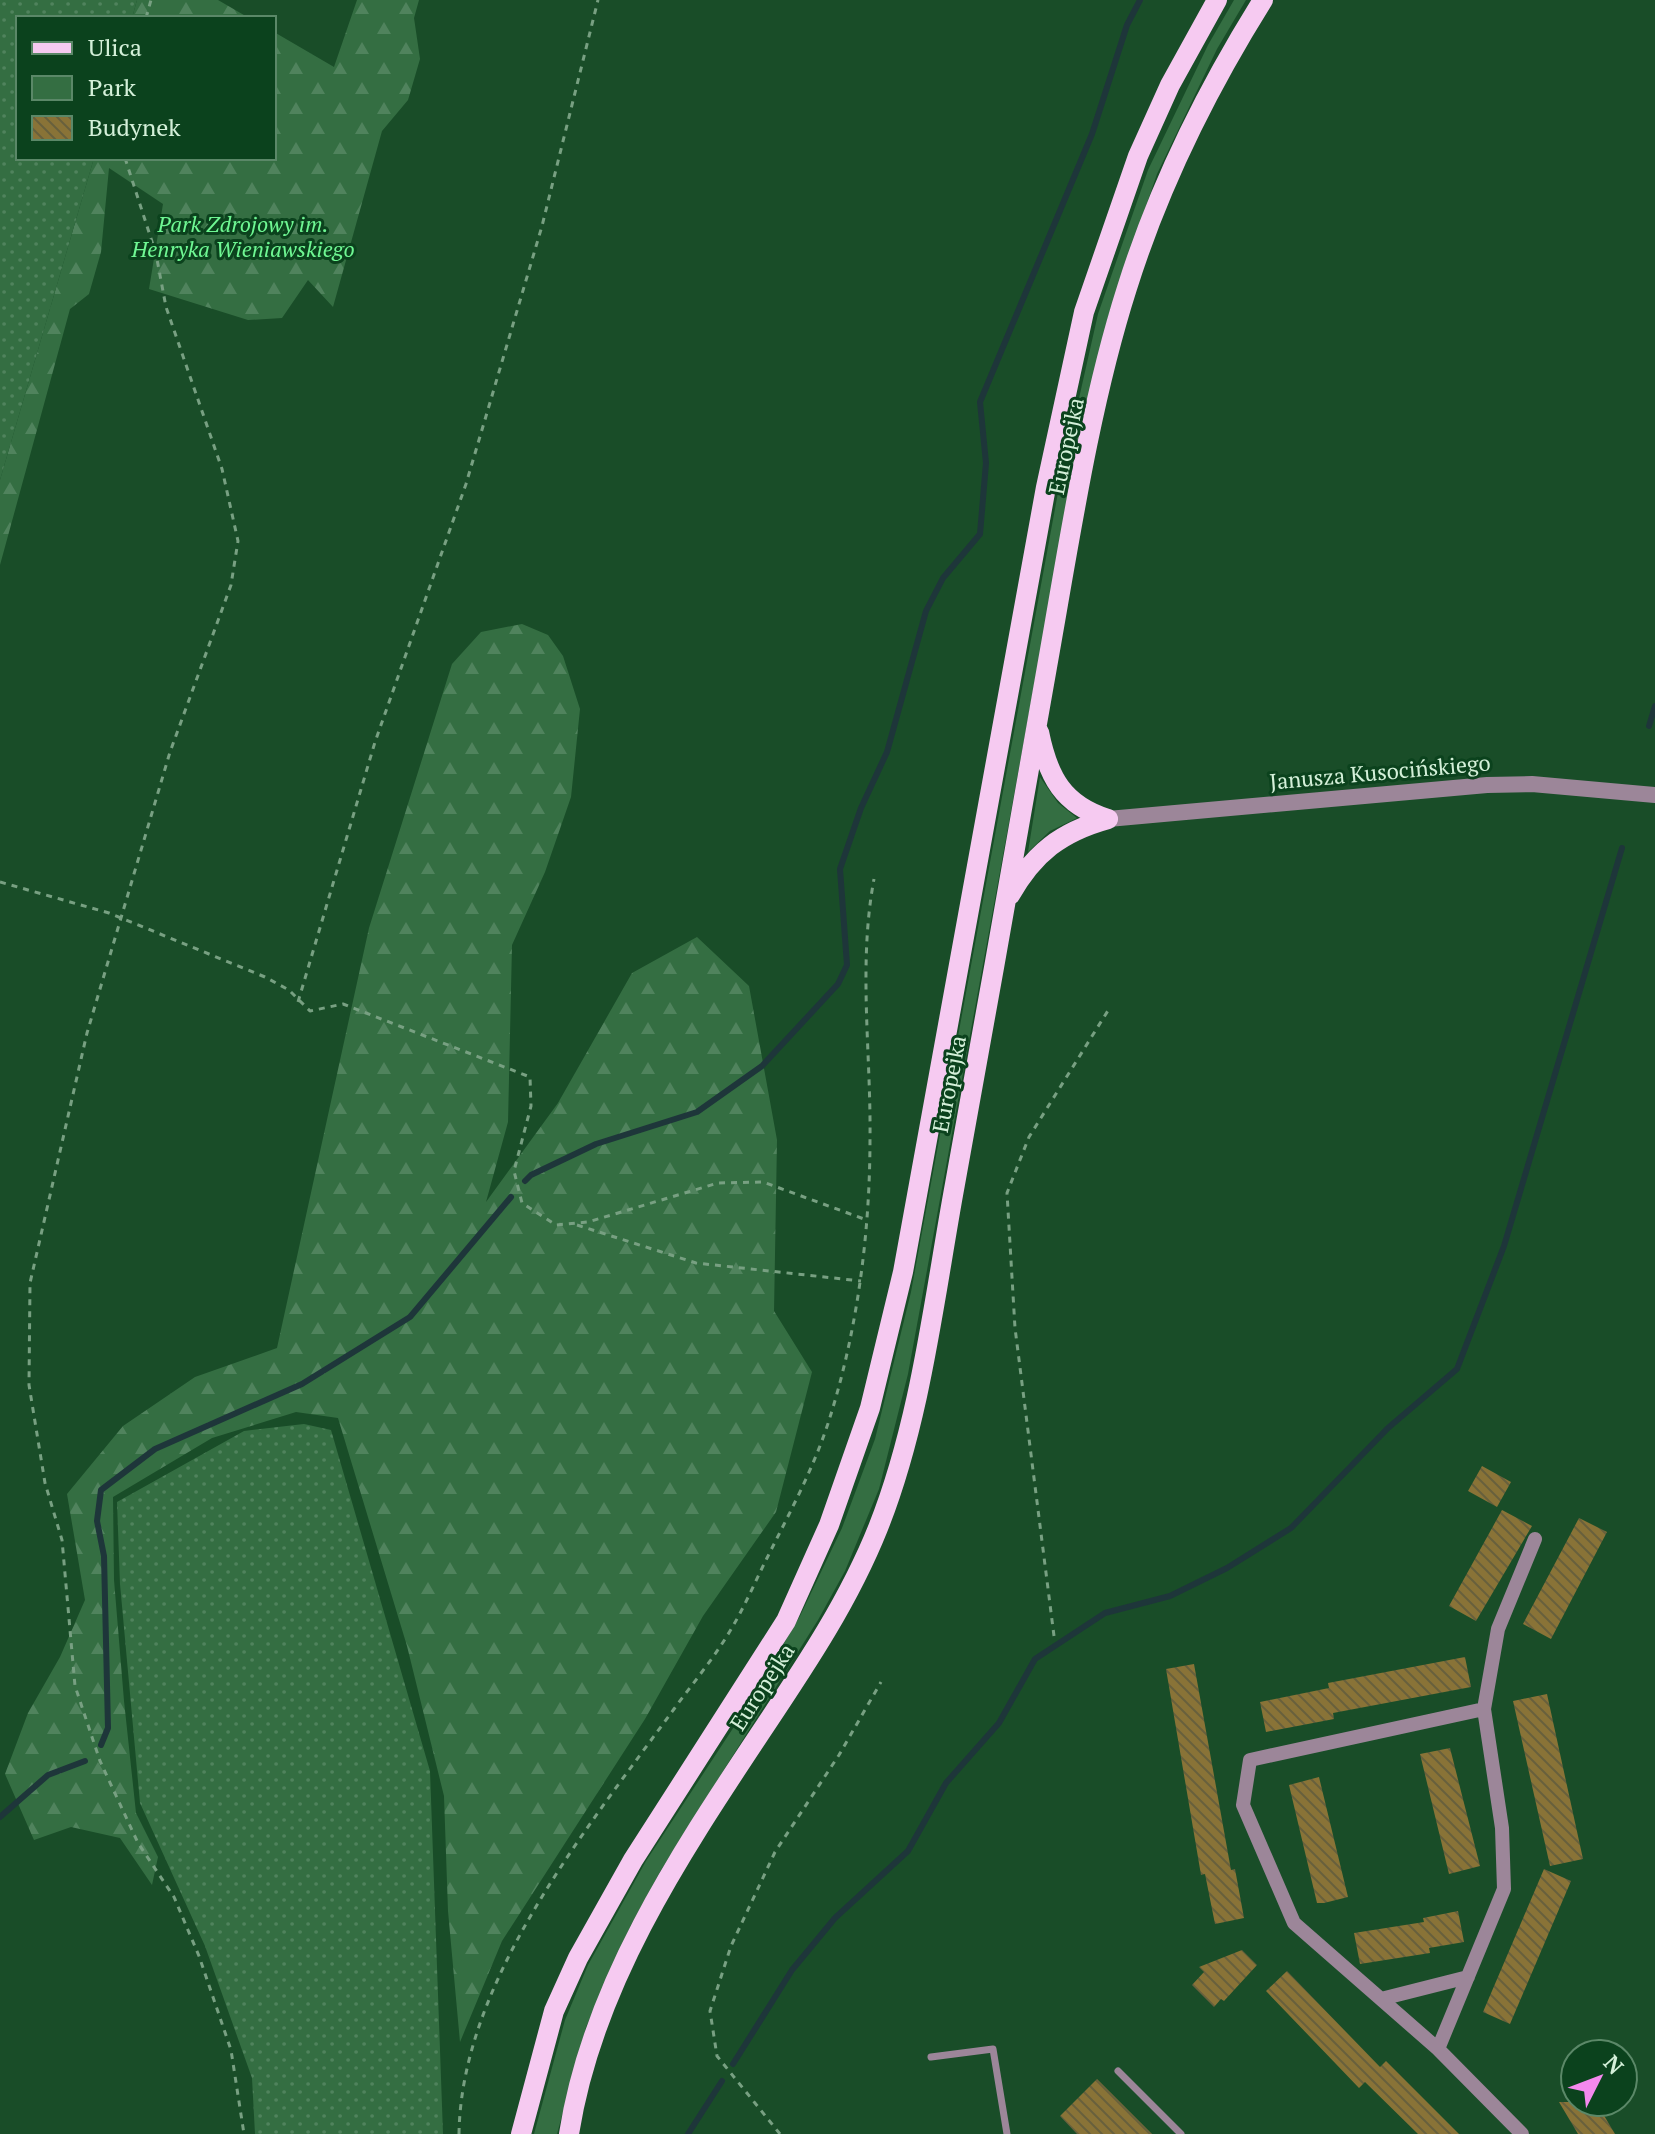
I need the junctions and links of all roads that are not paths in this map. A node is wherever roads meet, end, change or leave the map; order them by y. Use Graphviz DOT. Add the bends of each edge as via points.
graph roads {
  1 [pos="1217,0"];
  2 [pos="1263,0"];
  3 [pos="1037,721"];
  4 [pos="1655,795"];
  5 [pos="1108,819"];
  6 [pos="1004,905"];
  7 [pos="1535,1539"];
  8 [pos="1484,1709"];
  9 [pos="1468,1977"];
  10 [pos="1381,1999"];
  11 [pos="1438,2049"];
  12 [pos="931,2057"];
  13 [pos="1118,2071"];
  14 [pos="521,2134"];
  15 [pos="569,2134"];
  16 [pos="1007,2134"];
  17 [pos="1181,2134"];
  18 [pos="1522,2134"];
  1 -- 14 [label="main road, Europejka" via="1138,156 1084,312 1040,517 903,1272 865,1423 812,1567 786,1621 633,1860 578,1958 546,2037"];
  2 -- 3 [label="main road, Europejka" via="1221,67 1168,175 1126,291 1096,415"];
  3 -- 5 [label="main road" via="1048,767 1063,795 1087,813"];
  3 -- 6 [label="main road, Europejka"];
  4 -- 5 [label="street, Janusza Kusocińskiego" via="1487,785"];
  5 -- 6 [label="main road" via="1053,841 1024,871"];
  6 -- 15 [label="main road, Europejka" via="932,1312 893,1487 859,1572 829,1628 654,1904 591,2043"];
  7 -- 8 [label="street" via="1498,1629"];
  8 -- 9 [label="street" via="1502,1828 1504,1889"];
  8 -- 10 [label="street" via="1250,1760 1243,1805 1294,1923"];
  9 -- 10 [label="street"];
  9 -- 11 [label="street"];
  10 -- 11 [label="street"];
  11 -- 18 [label="street"];
  12 -- 16 [label="lane" via="993,2049"];
  13 -- 17 [label="lane"];
}
